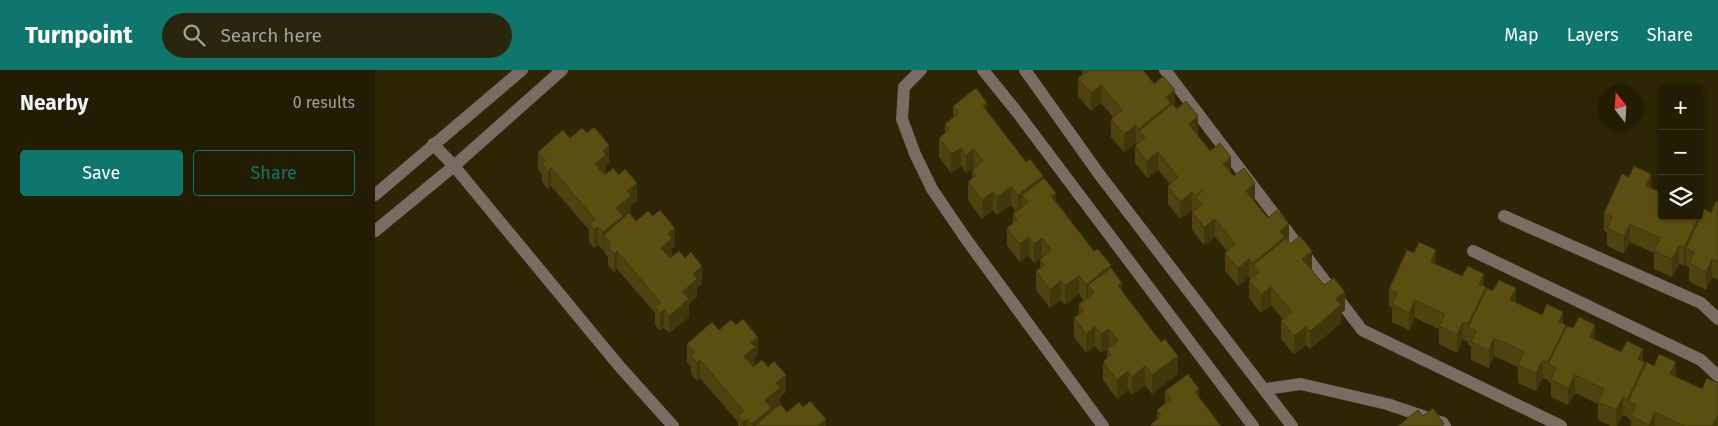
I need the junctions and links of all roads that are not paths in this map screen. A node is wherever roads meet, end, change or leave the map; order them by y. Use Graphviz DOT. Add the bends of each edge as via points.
graph roads {
  1 [pos="522,70"];
  2 [pos="562,70"];
  3 [pos="921,70"];
  4 [pos="983,70"];
  5 [pos="1025,70"];
  6 [pos="1165,70"];
  7 [pos="433,144"];
  8 [pos="453,166"];
  9 [pos="375,195"];
  10 [pos="1504,216"];
  11 [pos="375,232"];
  12 [pos="1473,251"];
  13 [pos="1718,319"];
  14 [pos="1718,376"];
  15 [pos="1266,389"];
  16 [pos="673,426"];
  17 [pos="1103,426"];
  18 [pos="1253,426"];
  19 [pos="1293,426"];
  20 [pos="1445,426"];
  21 [pos="1561,426"];
  1 -- 7 [label="street"];
  2 -- 8 [label="street"];
  3 -- 17 [label="street" via="904,87 902,120 932,189"];
  4 -- 18 [label="street"];
  5 -- 15 [label="street" via="1099,174"];
  6 -- 21 [label="street" via="1362,330"];
  7 -- 8 [label="street"];
  7 -- 9 [label="street"];
  8 -- 11 [label="street"];
  8 -- 16 [label="street"];
  10 -- 13 [label="street" via="1701,304"];
  12 -- 14 [label="street" via="1701,360"];
  15 -- 19 [label="street"];
  15 -- 20 [label="street" via="1301,384 1387,404"];
}
